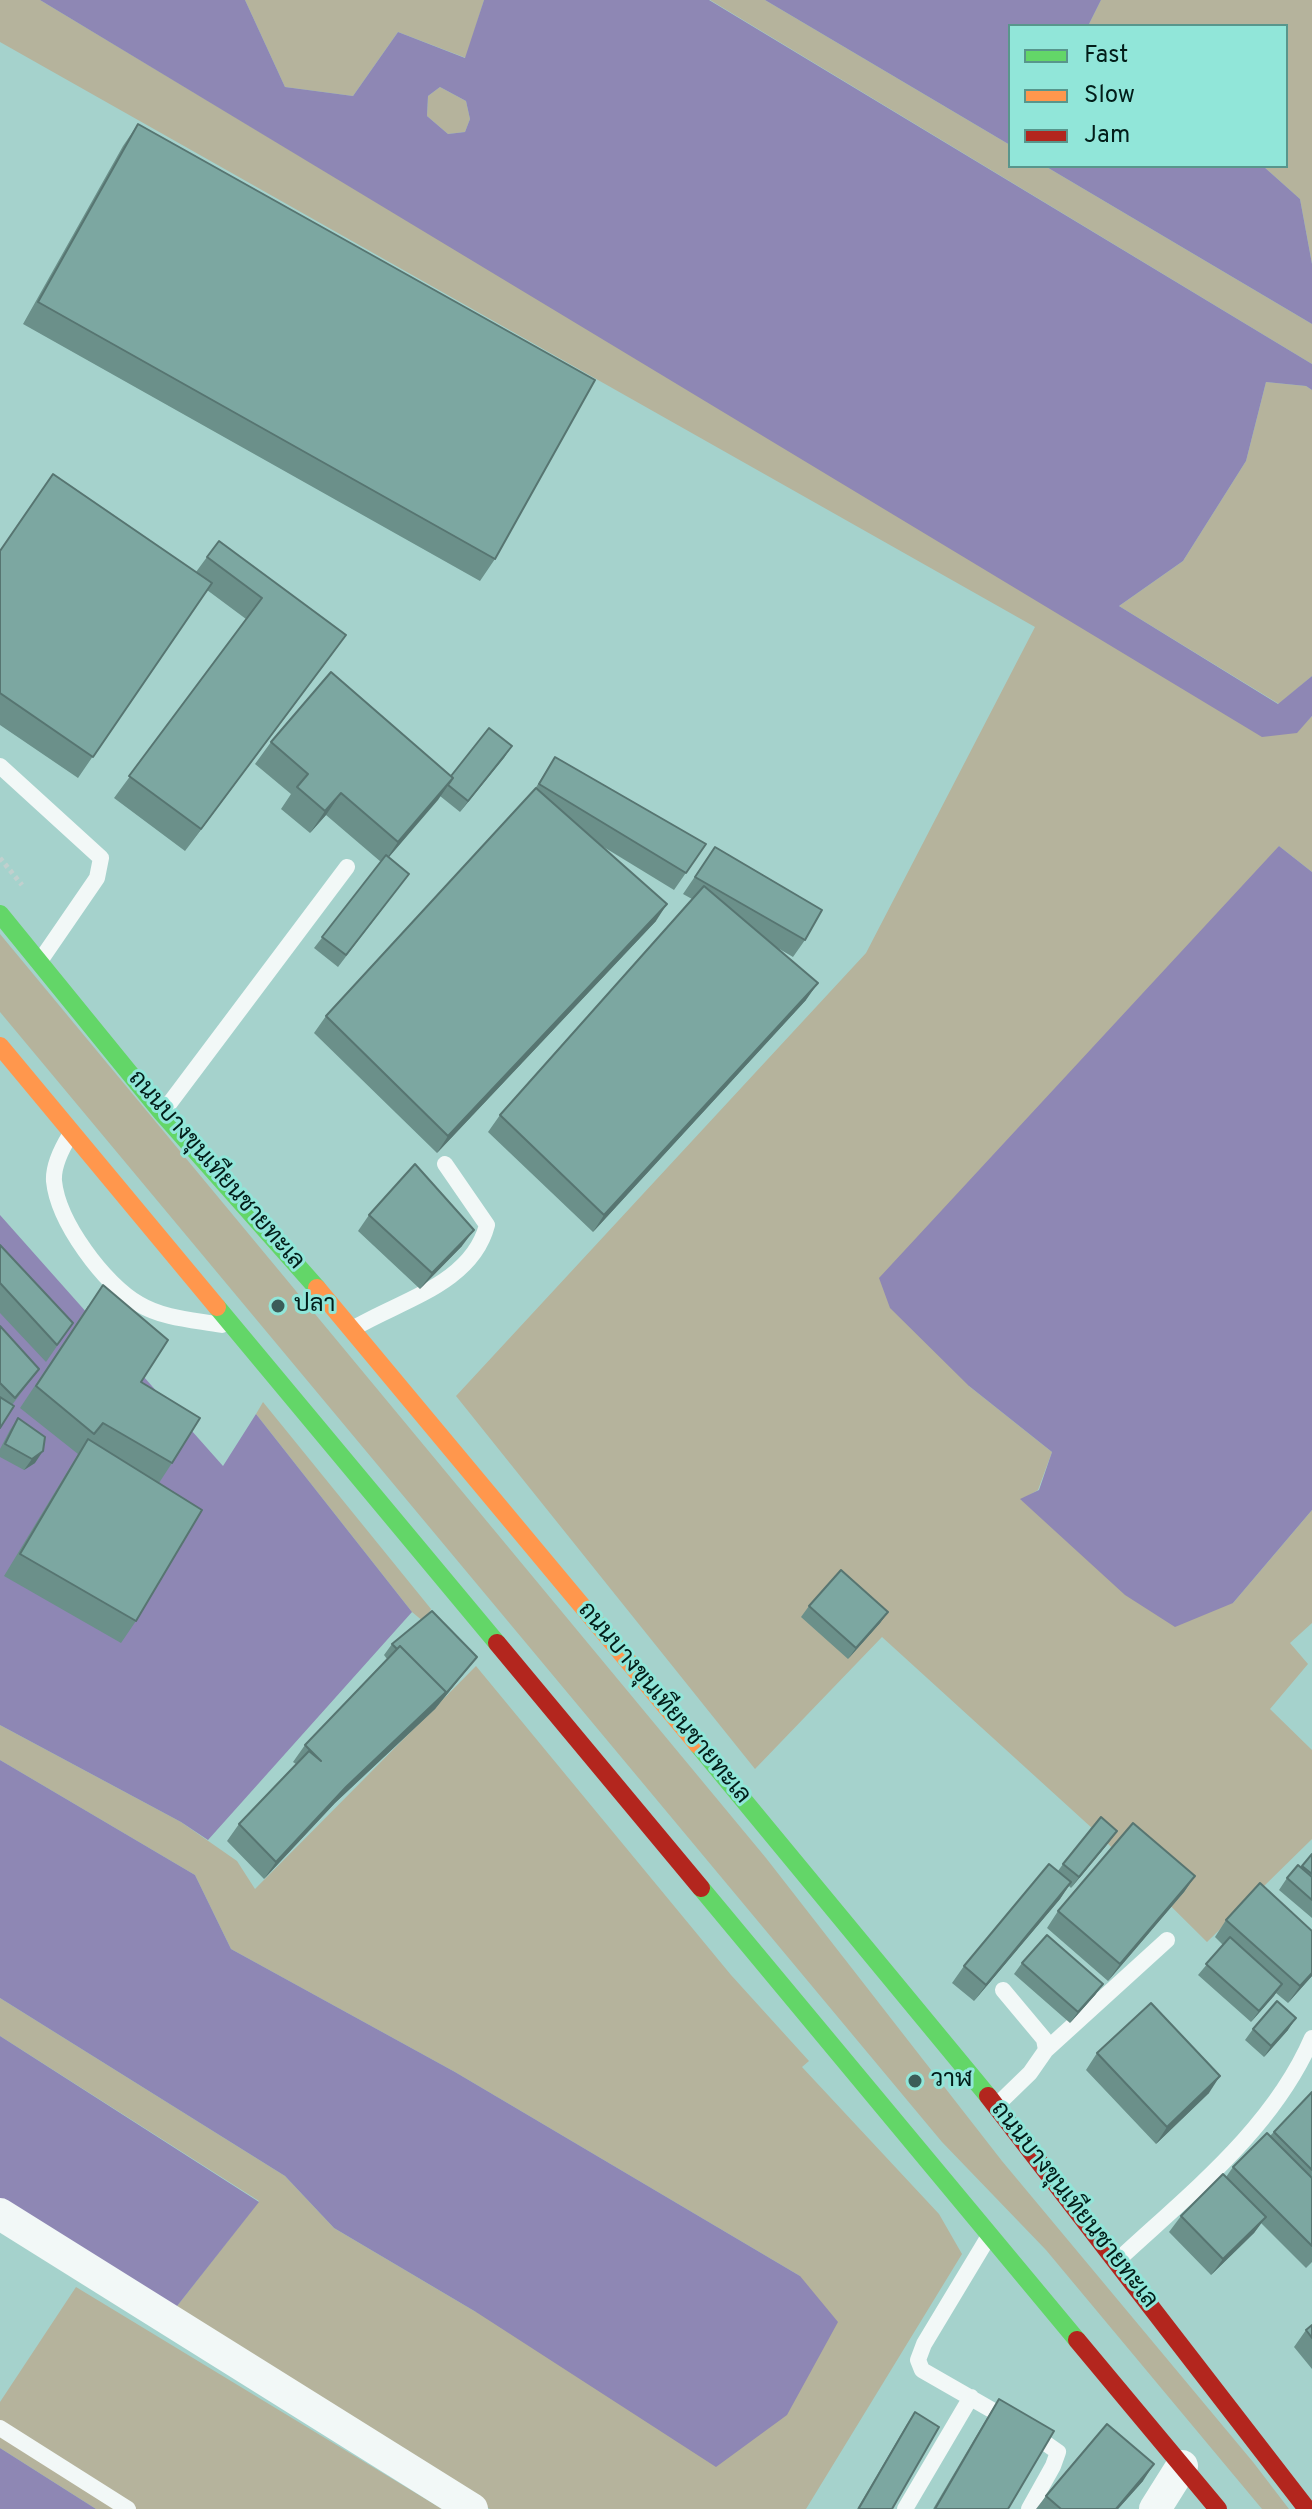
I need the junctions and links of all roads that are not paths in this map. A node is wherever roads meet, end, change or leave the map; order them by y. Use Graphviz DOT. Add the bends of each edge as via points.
graph roads {
  1 [pos="0,766"];
  2 [pos="347,867"];
  3 [pos="0,914"];
  4 [pos="39,962"];
  5 [pos="0,1046"];
  6 [pos="162,1113"];
  7 [pos="71,1134"];
  8 [pos="445,1164"];
  9 [pos="232,1327"];
  10 [pos="353,1329"];
  11 [pos="1167,1940"];
  12 [pos="1003,1990"];
  13 [pos="1312,2038"];
  14 [pos="1046,2050"];
  15 [pos="996,2106"];
  16 [pos="0,2214"];
  17 [pos="995,2227"];
  18 [pos="1117,2261"];
  19 [pos="971,2397"];
  20 [pos="0,2428"];
  21 [pos="1182,2466"];
  22 [pos="128,2509"];
  23 [pos="472,2509"];
  24 [pos="905,2509"];
  25 [pos="1029,2509"];
  26 [pos="1155,2509"];
  27 [pos="1218,2509"];
  28 [pos="1307,2509"];
  1 -- 4 [label="lane" via="101,858 97,878"];
  2 -- 6 [label="lane"];
  3 -- 4 [label="main road, ถนนบางขุนเทียนชายทะเล"];
  4 -- 6 [label="main road, ถนนบางขุนเทียนชายทะเล"];
  5 -- 7 [label="main road"];
  6 -- 10 [label="main road, ถนนบางขุนเทียนชายทะเล"];
  7 -- 9 [label="main road"];
  7 -- 9 [label="lane" via="60,1152 54,1180 78,1241 95,1264 140,1305"];
  8 -- 10 [label="lane" via="487,1225 483,1240 454,1274"];
  9 -- 17 [label="main road" via="933,2167"];
  10 -- 15 [label="main road, ถนนบางขุนเทียนชายทะเล"];
  11 -- 14 [label="lane"];
  12 -- 14 [label="lane" via="1044,2039"];
  13 -- 18 [label="lane" via="1274,2106 1204,2181"];
  14 -- 15 [label="lane"];
  15 -- 18 [label="main road, ถนนบางขุนเทียนชายทะเล"];
  16 -- 23 [label="street"];
  17 -- 19 [label="lane" via="918,2356 922,2370"];
  17 -- 21 [label="main road"];
  18 -- 28 [label="main road, ถนนบางขุนเทียนชายทะเล"];
  19 -- 24 [label="lane"];
  19 -- 25 [label="lane" via="1058,2452"];
  20 -- 22 [label="lane"];
  21 -- 26 [label="street"];
  21 -- 27 [label="main road"];
}
